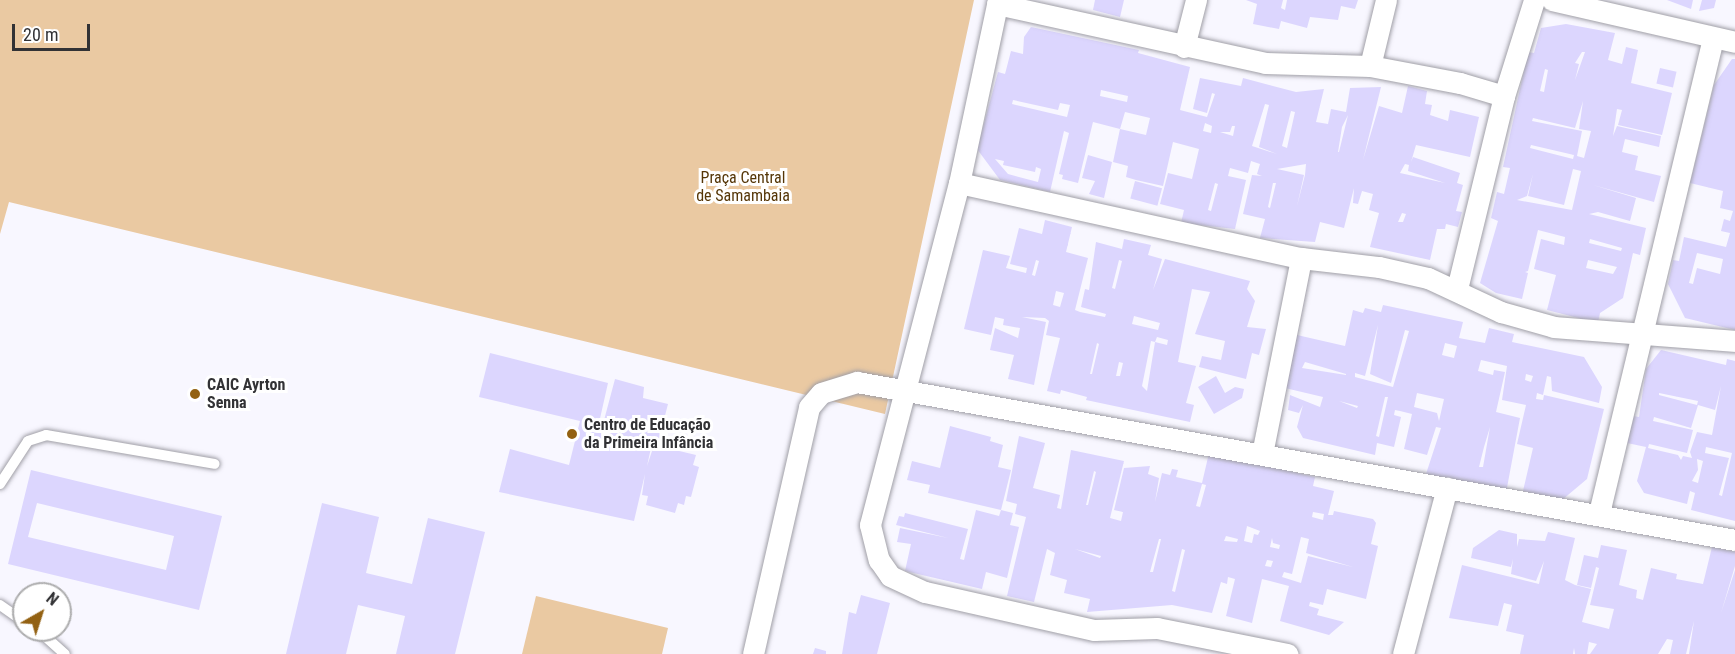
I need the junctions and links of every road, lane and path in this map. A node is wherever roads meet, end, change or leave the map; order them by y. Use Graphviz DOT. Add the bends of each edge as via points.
graph roads {
  1 [pos="1196,0"];
  2 [pos="1386,0"];
  3 [pos="1534,0"];
  4 [pos="1552,0"];
  5 [pos="998,2"];
  6 [pos="1713,38"];
  7 [pos="1735,42"];
  8 [pos="1184,47"];
  9 [pos="1370,66"];
  10 [pos="1504,96"];
  11 [pos="959,183"];
  12 [pos="1301,258"];
  13 [pos="1457,289"];
  14 [pos="1643,336"];
  15 [pos="1735,341"];
  16 [pos="904,388"];
  17 [pos="1262,454"];
  18 [pos="214,464"];
  19 [pos="0,484"];
  20 [pos="1447,488"];
  21 [pos="1599,513"];
  22 [pos="1735,540"];
  23 [pos="52,642"];
  24 [pos="65,654"];
  25 [pos="753,654"];
  26 [pos="1287,654"];
  27 [pos="1403,654"];
  1 -- 8 [label="street"];
  2 -- 9 [label="street"];
  3 -- 10 [label="street"];
  4 -- 6 [label="street"];
  5 -- 8 [label="street"];
  5 -- 11 [label="street"];
  6 -- 7 [label="street"];
  6 -- 14 [label="street"];
  8 -- 9 [label="street" via="1265,63"];
  9 -- 10 [label="street" via="1460,83"];
  10 -- 13 [label="street"];
  11 -- 12 [label="street"];
  11 -- 16 [label="street"];
  12 -- 13 [label="street" via="1379,267"];
  12 -- 17 [label="street"];
  13 -- 14 [label="street" via="1501,312 1554,327"];
  14 -- 15 [label="street" via="1704,336"];
  14 -- 21 [label="street"];
  16 -- 17 [label="street"];
  16 -- 25 [label="street" via="857,382 821,393 809,407"];
  16 -- 26 [label="street" via="870,525 879,561 890,576 925,592 1094,630 1156,628"];
  17 -- 20 [label="street"];
  18 -- 19 [label="lane" via="46,435 28,441"];
  20 -- 21 [label="street"];
  20 -- 27 [label="street"];
  21 -- 22 [label="street"];
  23 -- 24 [label="lane"];
}
